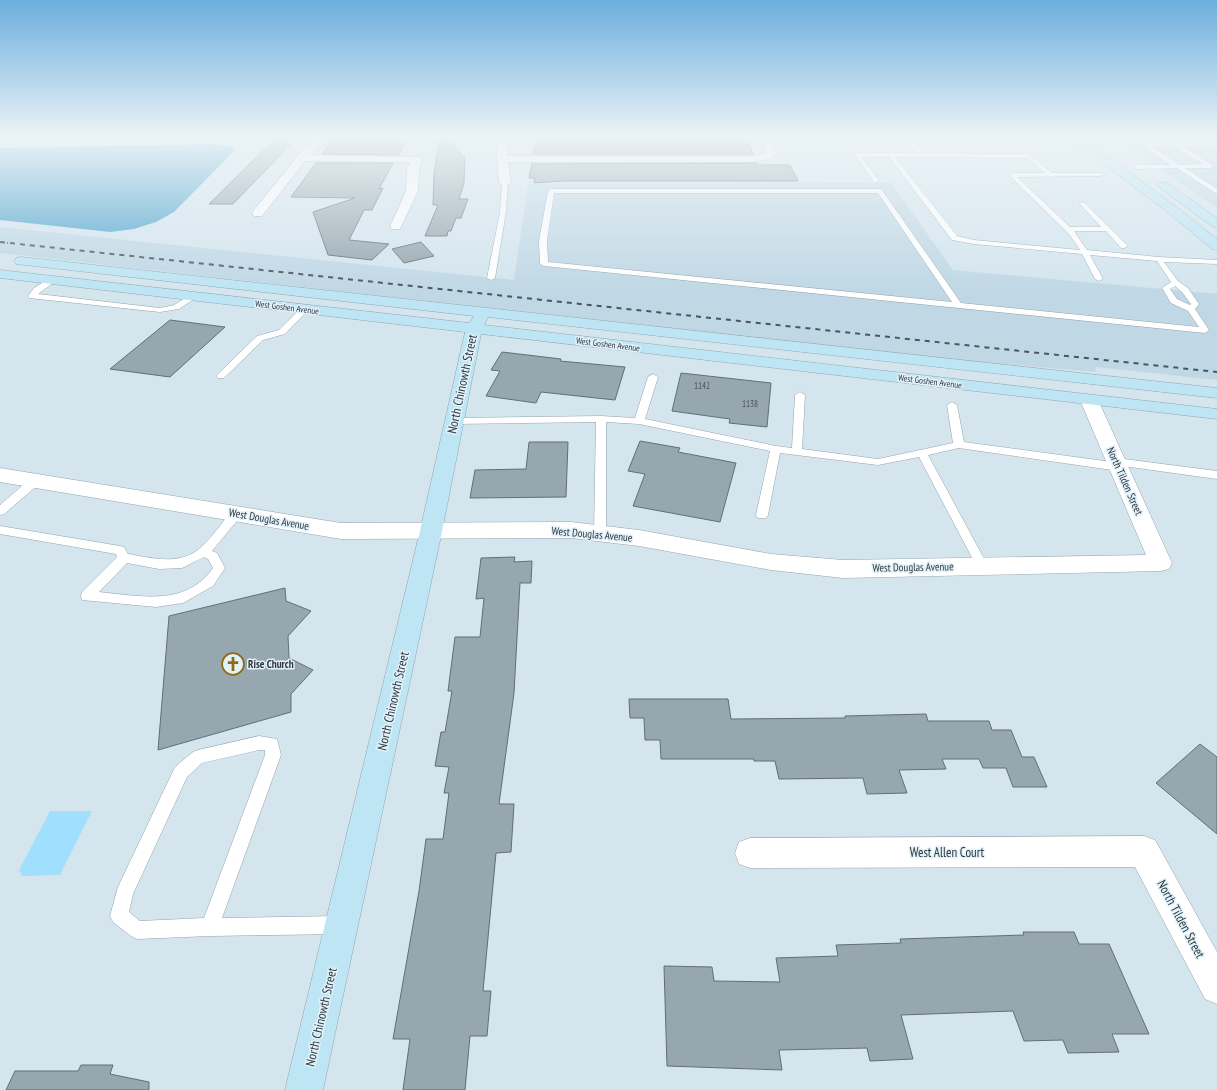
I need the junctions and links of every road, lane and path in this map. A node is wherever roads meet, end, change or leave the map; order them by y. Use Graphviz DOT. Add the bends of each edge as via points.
graph roads {
  1 [pos="278,188"];
  2 [pos="412,188"];
  3 [pos="505,188"];
  4 [pos="916,188"];
  5 [pos="1025,188"];
  6 [pos="1143,188"];
  7 [pos="1167,188"];
  8 [pos="1082,203"];
  9 [pos="258,213"];
  10 [pos="1217,224"];
  11 [pos="396,226"];
  12 [pos="1068,229"];
  13 [pos="1108,229"];
  14 [pos="1211,235"];
  15 [pos="1124,246"];
  16 [pos="1217,246"];
  17 [pos="1085,252"];
  18 [pos="1159,259"];
  19 [pos="4,262"];
  20 [pos="1217,262"];
  21 [pos="0,274"];
  22 [pos="490,278"];
  23 [pos="1099,279"];
  24 [pos="53,280"];
  25 [pos="1175,282"];
  26 [pos="193,297"];
  27 [pos="958,305"];
  28 [pos="305,309"];
  29 [pos="1191,309"];
  30 [pos="478,321"];
  31 [pos="221,376"];
  32 [pos="652,377"];
  33 [pos="1217,393"];
  34 [pos="800,395"];
  35 [pos="1088,400"];
  36 [pos="952,405"];
  37 [pos="1217,414"];
  38 [pos="601,419"];
  39 [pos="455,420"];
  40 [pos="640,421"];
  41 [pos="959,445"];
  42 [pos="776,449"];
  43 [pos="797,452"];
  44 [pos="922,453"];
  45 [pos="1117,464"];
  46 [pos="0,475"];
  47 [pos="1217,475"];
  48 [pos="35,481"];
  49 [pos="0,511"];
  50 [pos="236,513"];
  51 [pos="762,514"];
  52 [pos="0,530"];
  53 [pos="432,531"];
  54 [pos="600,533"];
  55 [pos="204,552"];
  56 [pos="124,558"];
  57 [pos="1161,563"];
  58 [pos="982,566"];
  59 [pos="1144,851"];
  60 [pos="750,853"];
  61 [pos="343,925"];
  62 [pos="210,927"];
  63 [pos="1217,987"];
  64 [pos="304,1090"];
  1 -- 9 [label="street"];
  2 -- 11 [label="street"];
  3 -- 22 [label="lane" via="504,212"];
  4 -- 17 [label="lane" via="955,238"];
  5 -- 12 [label="lane"];
  6 -- 14 [label="main road"];
  7 -- 10 [label="main road"];
  8 -- 13 [label="lane"];
  12 -- 13 [label="lane"];
  12 -- 17 [label="lane"];
  13 -- 15 [label="lane"];
  14 -- 16 [label="main road"];
  17 -- 18 [label="lane"];
  17 -- 23 [label="lane"];
  18 -- 20 [label="lane"];
  18 -- 25 [label="lane"];
  19 -- 30 [label="main road, West Goshen Avenue" via="30,262"];
  21 -- 24 [label="main road, West Goshen Avenue"];
  24 -- 26 [label="main road, West Goshen Avenue"];
  24 -- 26 [label="lane" via="32,296 160,310 176,307"];
  25 -- 29 [label="lane" via="1185,290 1195,304"];
  25 -- 29 [label="lane" via="1166,288 1174,301"];
  26 -- 28 [label="main road, West Goshen Avenue"];
  27 -- 27 [label="lane" via="544,264 543,241 551,191 880,191"];
  27 -- 29 [label="lane" via="1205,330"];
  28 -- 30 [label="main road, West Goshen Avenue"];
  28 -- 31 [label="lane" via="282,332 260,338"];
  30 -- 33 [label="main road, West Goshen Avenue"];
  30 -- 35 [label="main road, West Goshen Avenue"];
  30 -- 39 [label="main road, North Chinowth Street"];
  32 -- 40 [label="lane"];
  34 -- 43 [label="lane"];
  35 -- 37 [label="main road, West Goshen Avenue"];
  35 -- 45 [label="street, North Tilden Street"];
  36 -- 41 [label="lane"];
  38 -- 39 [label="lane"];
  38 -- 40 [label="lane"];
  38 -- 54 [label="lane"];
  39 -- 53 [label="main road, North Chinowth Street"];
  40 -- 42 [label="lane"];
  41 -- 44 [label="lane"];
  41 -- 45 [label="lane"];
  42 -- 43 [label="lane"];
  42 -- 51 [label="lane"];
  43 -- 44 [label="lane" via="878,462"];
  44 -- 58 [label="lane"];
  45 -- 47 [label="lane"];
  45 -- 57 [label="street, North Tilden Street"];
  46 -- 48 [label="street, West Douglas Avenue"];
  48 -- 49 [label="lane"];
  48 -- 50 [label="street, West Douglas Avenue"];
  50 -- 53 [label="street, West Douglas Avenue" via="342,531"];
  50 -- 55 [label="lane"];
  52 -- 56 [label="lane" via="120,550"];
  53 -- 54 [label="street, West Douglas Avenue" via="571,530"];
  53 -- 61 [label="main road, North Chinowth Street"];
  54 -- 58 [label="street, West Douglas Avenue" via="771,562 843,568"];
  55 -- 56 [label="lane" via="182,563 159,564"];
  55 -- 56 [label="lane" via="213,556 219,568 208,583 182,598 156,602 87,596"];
  57 -- 58 [label="street, West Douglas Avenue"];
  59 -- 60 [label="street, West Allen Court"];
  59 -- 63 [label="street, North Tilden Street"];
  61 -- 62 [label="lane"];
  61 -- 64 [label="main road, North Chinowth Street"];
  62 -- 62 [label="lane" via="273,755 272,744 259,743 198,758 182,772 124,893 119,916 137,930"];
}
